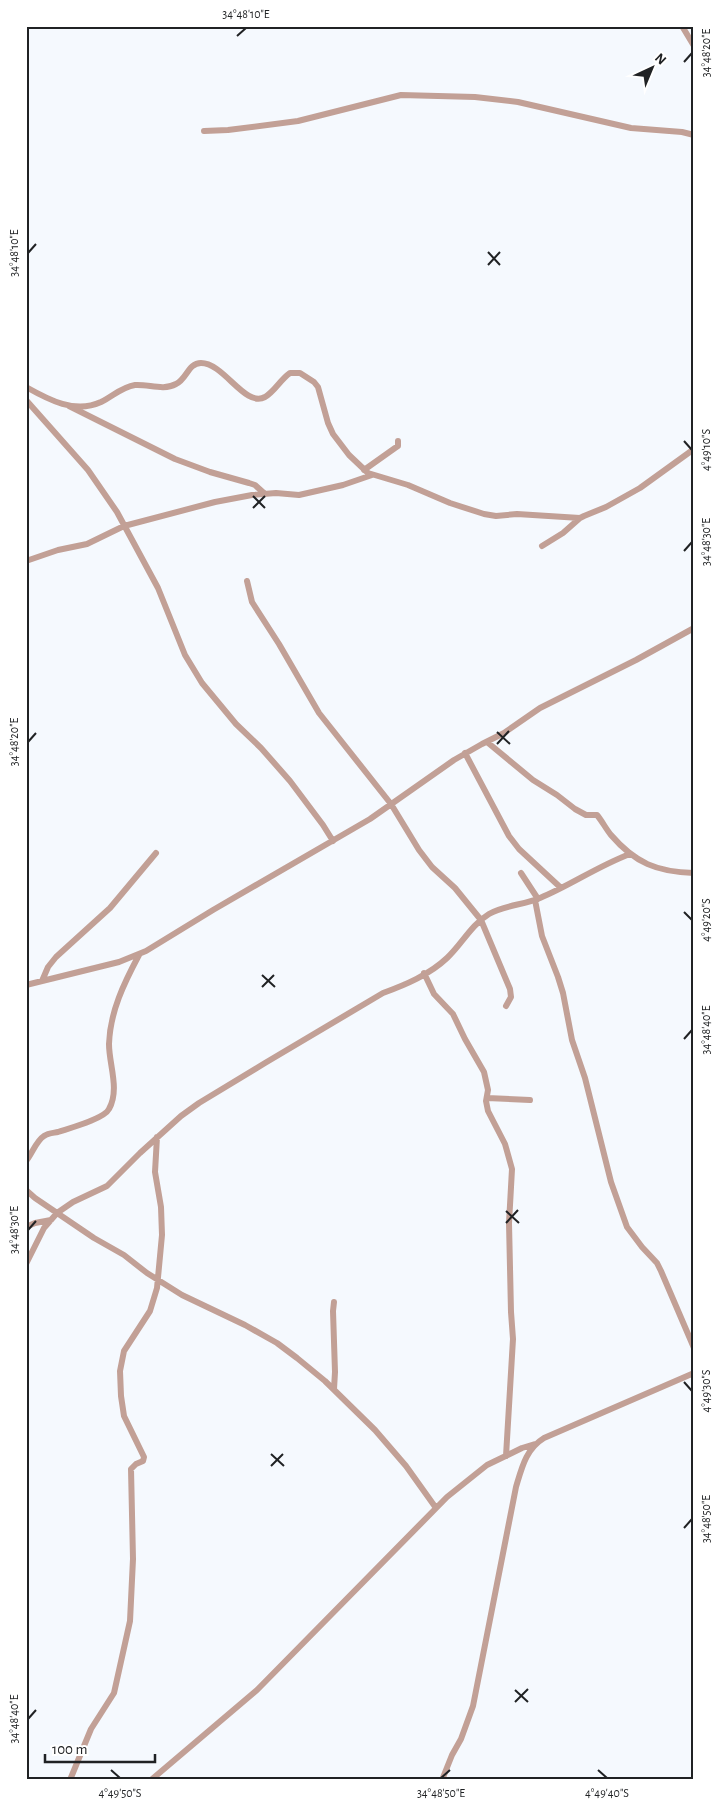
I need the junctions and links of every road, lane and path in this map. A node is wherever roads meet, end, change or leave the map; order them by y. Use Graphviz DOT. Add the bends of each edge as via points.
graph roads {
  1 [pos="682,26"];
  2 [pos="694,46"];
  3 [pos="204,131"];
  4 [pos="694,135"];
  5 [pos="26,387"];
  6 [pos="26,400"];
  7 [pos="67,406"];
  8 [pos="398,441"];
  9 [pos="694,449"];
  10 [pos="364,470"];
  11 [pos="372,475"];
  12 [pos="265,494"];
  13 [pos="580,518"];
  14 [pos="124,526"];
  15 [pos="542,546"];
  16 [pos="26,560"];
  17 [pos="247,581"];
  18 [pos="694,628"];
  19 [pos="487,742"];
  20 [pos="465,753"];
  21 [pos="391,804"];
  22 [pos="333,841"];
  23 [pos="156,853"];
  24 [pos="630,854"];
  25 [pos="521,873"];
  26 [pos="694,873"];
  27 [pos="560,887"];
  28 [pos="536,899"];
  29 [pos="481,920"];
  30 [pos="139,954"];
  31 [pos="424,973"];
  32 [pos="42,981"];
  33 [pos="26,985"];
  34 [pos="506,1006"];
  35 [pos="487,1098"];
  36 [pos="530,1100"];
  37 [pos="157,1137"];
  38 [pos="26,1161"];
  39 [pos="26,1190"];
  40 [pos="57,1213"];
  41 [pos="50,1220"];
  42 [pos="26,1227"];
  43 [pos="26,1264"];
  44 [pos="158,1280"];
  45 [pos="334,1302"];
  46 [pos="694,1348"];
  47 [pos="694,1373"];
  48 [pos="334,1389"];
  49 [pos="536,1443"];
  50 [pos="506,1456"];
  51 [pos="436,1508"];
  52 [pos="70,1780"];
  53 [pos="151,1780"];
  54 [pos="442,1780"];
  1 -- 2 [label="street"];
  3 -- 4 [label="street" via="298,121 401,95 518,102 632,128"];
  5 -- 7 [label="street"];
  6 -- 14 [label="street" via="88,470"];
  7 -- 10 [label="street" via="102,402 123,388 135,385 170,387 180,383 198,363 218,370 254,399 268,395 290,374 300,373 318,387 333,434"];
  7 -- 12 [label="street" via="175,459 255,485"];
  8 -- 10 [label="street" via="398,446"];
  9 -- 13 [label="street" via="640,488"];
  10 -- 11 [label="street"];
  11 -- 12 [label="street" via="299,494"];
  11 -- 13 [label="street" via="484,514"];
  12 -- 14 [label="street" via="215,502"];
  13 -- 15 [label="street" via="563,534"];
  14 -- 16 [label="street" via="87,544"];
  14 -- 22 [label="street" via="158,588 193,668 236,724 290,781"];
  17 -- 21 [label="street" via="252,602 319,713"];
  18 -- 19 [label="street" via="540,708"];
  19 -- 20 [label="street"];
  19 -- 24 [label="street" via="575,809 597,816"];
  20 -- 21 [label="street"];
  20 -- 27 [label="street" via="509,836"];
  21 -- 22 [label="street"];
  21 -- 29 [label="street" via="432,867 455,888"];
  22 -- 30 [label="street"];
  23 -- 32 [label="street" via="110,908 56,957"];
  24 -- 26 [label="street" via="667,872"];
  24 -- 27 [label="street" via="596,867"];
  25 -- 28 [label="street"];
  27 -- 28 [label="street"];
  28 -- 29 [label="street" via="497,910"];
  28 -- 46 [label="street" via="542,936 563,994 572,1040 611,1182 627,1227 657,1263"];
  29 -- 31 [label="street" via="446,959"];
  29 -- 34 [label="street" via="510,989 511,997"];
  30 -- 32 [label="street"];
  30 -- 38 [label="street" via="123,985 110,1027 114,1089 109,1110 45,1135"];
  31 -- 35 [label="street" via="434,994 453,1014 484,1072"];
  31 -- 37 [label="street" via="199,1103"];
  32 -- 33 [label="street"];
  35 -- 36 [label="street"];
  35 -- 50 [label="street" via="488,1111 505,1144 512,1169 509,1223 513,1339"];
  37 -- 40 [label="street" via="107,1186"];
  37 -- 44 [label="street" via="155,1172 162,1235"];
  39 -- 40 [label="street"];
  40 -- 41 [label="street"];
  40 -- 44 [label="street"];
  41 -- 42 [label="street"];
  41 -- 43 [label="street"];
  44 -- 48 [label="street" via="277,1343"];
  44 -- 52 [label="street" via="150,1312 124,1351 120,1371 124,1416 144,1457 131,1469 133,1559 130,1621 114,1693 91,1729"];
  45 -- 48 [label="street"];
  47 -- 49 [label="street"];
  48 -- 51 [label="street" via="391,1448"];
  49 -- 50 [label="street"];
  49 -- 54 [label="street" via="526,1456 516,1487 473,1706"];
  50 -- 51 [label="street" via="477,1472"];
  51 -- 53 [label="street" via="257,1690"];
}
